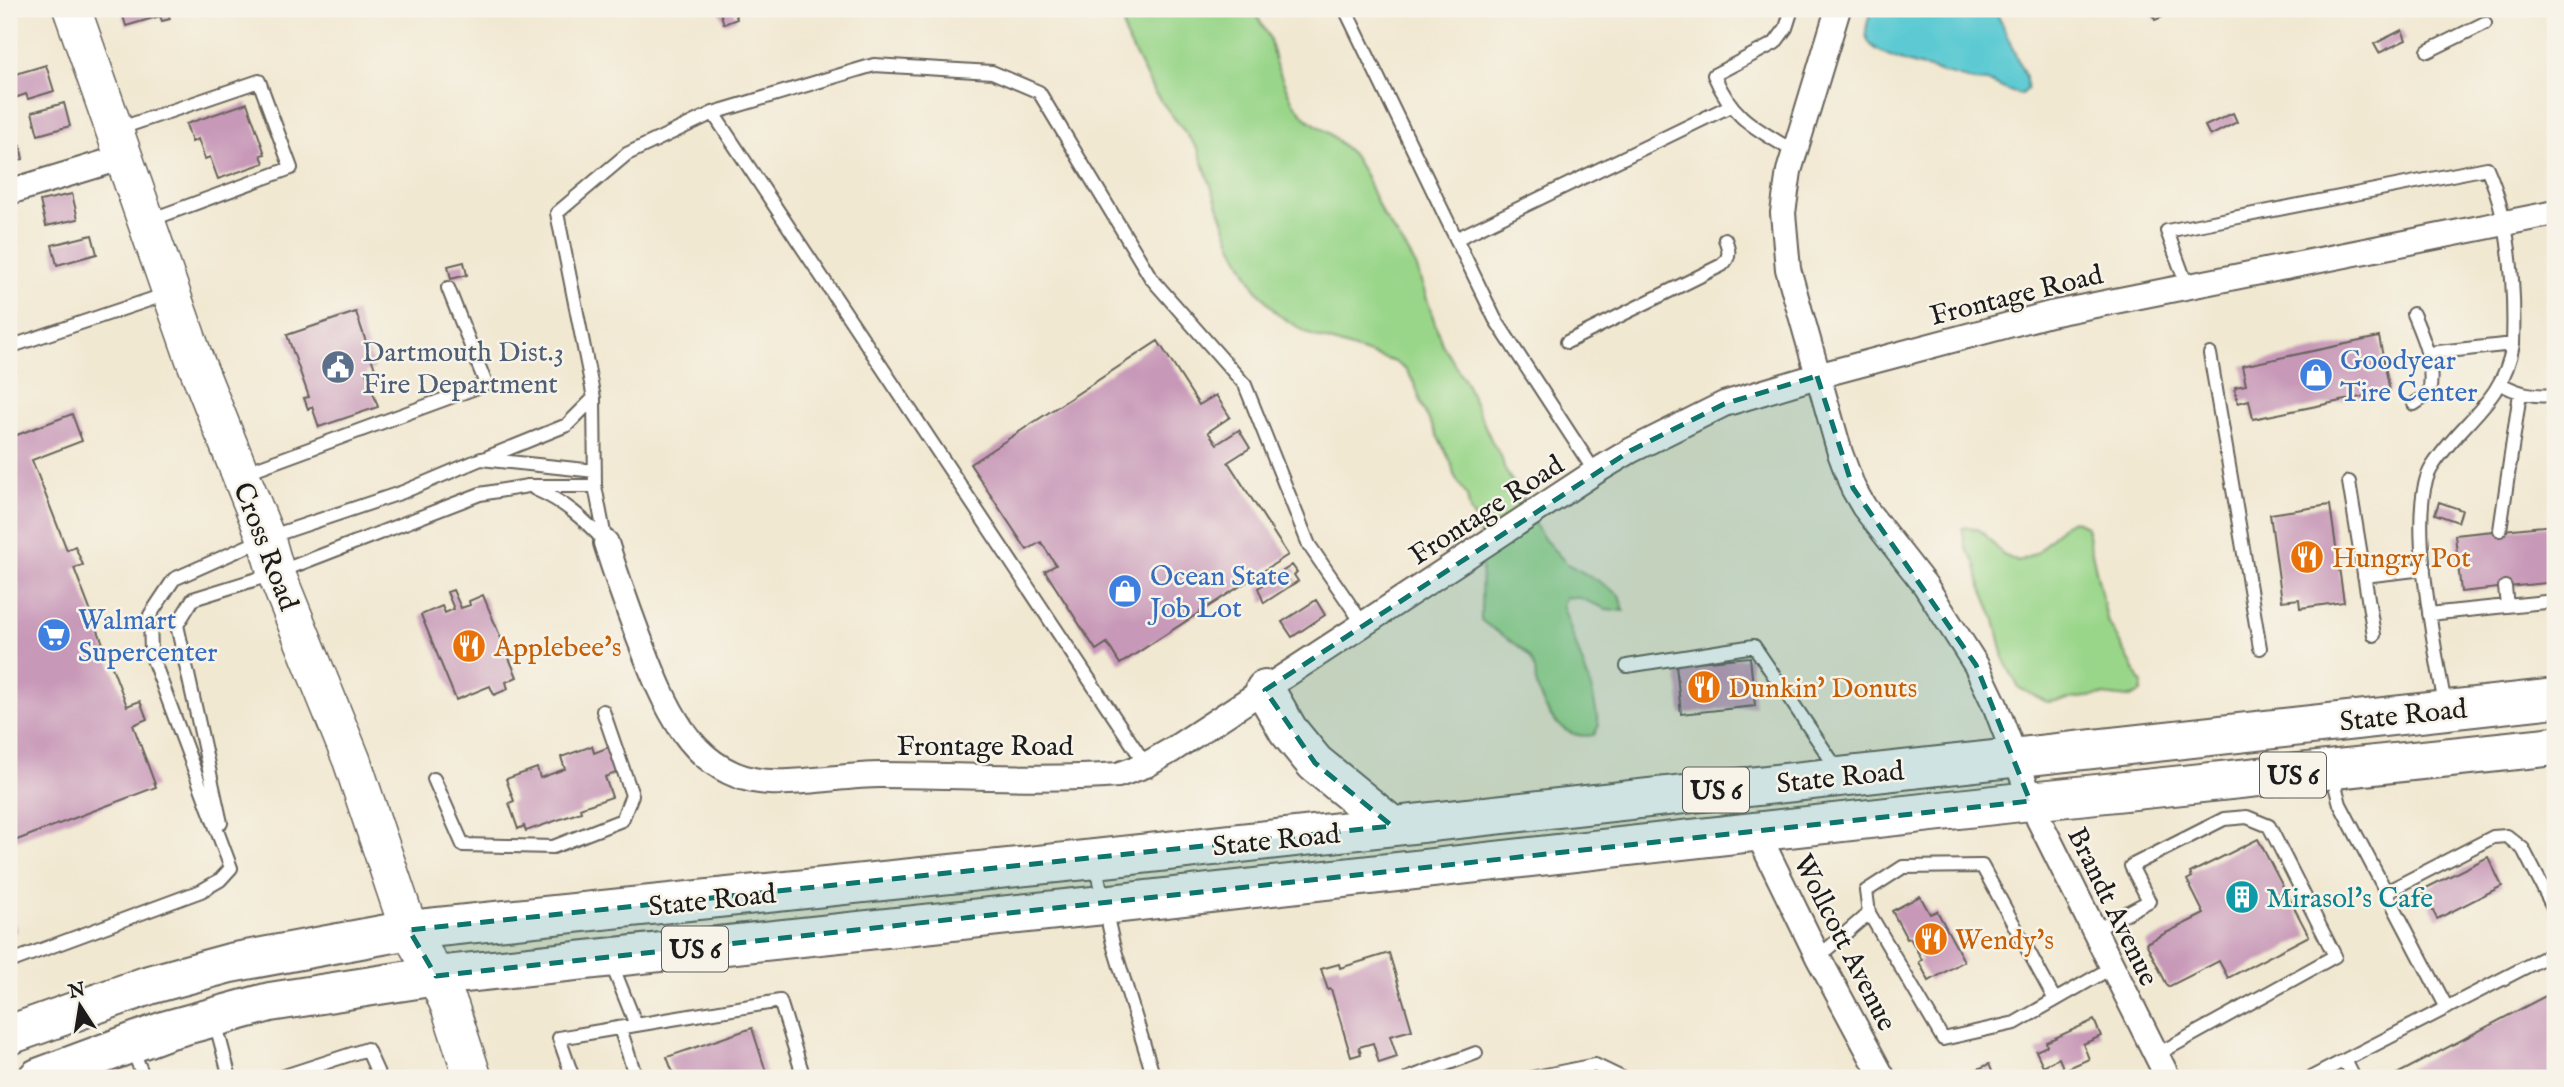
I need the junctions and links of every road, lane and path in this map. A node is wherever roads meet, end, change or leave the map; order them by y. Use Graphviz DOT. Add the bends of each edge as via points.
graph roads {
  1 [pos="72,9"];
  2 [pos="1345,9"];
  3 [pos="1792,9"];
  4 [pos="1838,9"];
  5 [pos="2485,23"];
  6 [pos="2428,51"];
  7 [pos="1730,106"];
  8 [pos="713,113"];
  9 [pos="119,144"];
  10 [pos="1795,152"];
  11 [pos="9,192"];
  12 [pos="2555,213"];
  13 [pos="146,222"];
  14 [pos="2504,223"];
  15 [pos="1456,239"];
  16 [pos="1725,239"];
  17 [pos="2187,286"];
  18 [pos="448,288"];
  19 [pos="171,292"];
  20 [pos="2413,314"];
  21 [pos="1567,342"];
  22 [pos="2513,344"];
  23 [pos="9,347"];
  24 [pos="2429,353"];
  25 [pos="2210,354"];
  26 [pos="1817,376"];
  27 [pos="2501,384"];
  28 [pos="2520,393"];
  29 [pos="2555,395"];
  30 [pos="594,398"];
  31 [pos="2414,404"];
  32 [pos="481,459"];
  33 [pos="595,471"];
  34 [pos="1595,472"];
  35 [pos="240,474"];
  36 [pos="2349,482"];
  37 [pos="528,486"];
  38 [pos="595,486"];
  39 [pos="2500,530"];
  40 [pos="266,538"];
  41 [pos="606,543"];
  42 [pos="2424,569"];
  43 [pos="276,573"];
  44 [pos="2364,576"];
  45 [pos="2505,587"];
  46 [pos="2555,601"];
  47 [pos="2507,606"];
  48 [pos="2429,614"];
  49 [pos="1363,624"];
  50 [pos="2374,635"];
  51 [pos="2260,648"];
  52 [pos="1627,666"];
  53 [pos="1265,690"];
  54 [pos="2555,698"];
  55 [pos="2445,709"];
  56 [pos="603,711"];
  57 [pos="2555,746"];
  58 [pos="2014,757"];
  59 [pos="1146,765"];
  60 [pos="2331,771"];
  61 [pos="1842,776"];
  62 [pos="434,779"];
  63 [pos="2030,801"];
  64 [pos="1392,826"];
  65 [pos="1757,832"];
  66 [pos="1095,859"];
  67 [pos="231,868"];
  68 [pos="2386,892"];
  69 [pos="1103,905"];
  70 [pos="2555,911"];
  71 [pos="1869,913"];
  72 [pos="409,930"];
  73 [pos="2092,931"];
  74 [pos="2555,952"];
  75 [pos="1818,957"];
  76 [pos="609,958"];
  77 [pos="9,962"];
  78 [pos="2111,968"];
  79 [pos="436,976"];
  80 [pos="2054,1000"];
  81 [pos="2447,1008"];
  82 [pos="214,1017"];
  83 [pos="636,1025"];
  84 [pos="620,1028"];
  85 [pos="9,1035"];
  86 [pos="130,1043"];
  87 [pos="1476,1053"];
  88 [pos="2156,1055"];
  89 [pos="2345,1060"];
  90 [pos="37,1078"];
  91 [pos="144,1078"];
  92 [pos="230,1078"];
  93 [pos="278,1078"];
  94 [pos="380,1078"];
  95 [pos="473,1078"];
  96 [pos="573,1078"];
  97 [pos="636,1078"];
  98 [pos="804,1078"];
  99 [pos="1154,1078"];
  100 [pos="1409,1078"];
  101 [pos="1531,1078"];
  102 [pos="1622,1078"];
  103 [pos="1883,1078"];
  104 [pos="2168,1078"];
  105 [pos="2310,1078"];
  106 [pos="2354,1078"];
  1 -- 9 [label="street, Cross Road"];
  2 -- 15 [label="lane"];
  3 -- 7 [label="lane" via="1775,43 1714,75"];
  4 -- 10 [label="street, Brandt Avenue"];
  5 -- 6 [label="lane"];
  7 -- 10 [label="lane" via="1749,124"];
  7 -- 15 [label="lane"];
  8 -- 30 [label="lane" via="627,154 556,213"];
  8 -- 49 [label="lane" via="874,65 992,72 1039,92 1151,278 1245,385 1310,545"];
  8 -- 59 [label="lane"];
  9 -- 11 [label="street"];
  9 -- 13 [label="street, Cross Road"];
  9 -- 13 [label="lane" via="259,80 291,168"];
  10 -- 26 [label="street, Brandt Avenue" via="1785,190 1784,250"];
  12 -- 14 [label="street, Frontage Road"];
  13 -- 19 [label="street, Cross Road"];
  14 -- 17 [label="street, Frontage Road"];
  14 -- 17 [label="lane" via="2487,168 2167,231"];
  14 -- 22 [label="lane"];
  15 -- 34 [label="lane" via="1494,319"];
  16 -- 21 [label="lane" via="1729,252 1722,265"];
  17 -- 26 [label="street, Frontage Road" via="2050,314"];
  18 -- 35 [label="lane" via="486,384"];
  19 -- 23 [label="lane"];
  19 -- 35 [label="street, Cross Road"];
  20 -- 24 [label="lane"];
  22 -- 24 [label="lane"];
  22 -- 27 [label="lane"];
  24 -- 31 [label="lane" via="2429,394"];
  25 -- 51 [label="lane"];
  26 -- 34 [label="street, Frontage Road" via="1724,404"];
  26 -- 58 [label="street, Brandt Avenue" via="1853,488 1962,641 1987,688"];
  27 -- 28 [label="lane"];
  27 -- 42 [label="lane" via="2426,478 2420,513"];
  28 -- 29 [label="lane"];
  28 -- 39 [label="lane"];
  30 -- 32 [label="lane" via="567,425"];
  30 -- 33 [label="lane"];
  32 -- 33 [label="lane"];
  32 -- 40 [label="lane" via="403,492"];
  33 -- 38 [label="lane"];
  34 -- 49 [label="street, Frontage Road"];
  35 -- 40 [label="street, Cross Road"];
  36 -- 44 [label="lane"];
  37 -- 38 [label="lane"];
  37 -- 41 [label="lane" via="559,499"];
  37 -- 43 [label="lane" via="480,494"];
  38 -- 41 [label="lane"];
  40 -- 43 [label="street, Cross Road"];
  40 -- 67 [label="lane" via="174,579 150,615 151,654"];
  41 -- 59 [label="street, Frontage Road" via="670,712 694,746 737,775 771,781 876,775 1101,776"];
  42 -- 44 [label="lane"];
  42 -- 48 [label="lane"];
  43 -- 67 [label="lane" via="193,599 177,625"];
  43 -- 72 [label="street, Cross Road" via="352,761"];
  44 -- 50 [label="lane"];
  45 -- 47 [label="lane"];
  46 -- 47 [label="lane"];
  47 -- 48 [label="lane"];
  48 -- 55 [label="lane"];
  49 -- 53 [label="street, Frontage Road"];
  52 -- 61 [label="lane" via="1754,646"];
  53 -- 59 [label="street, Frontage Road"];
  53 -- 64 [label="main road" via="1315,763"];
  54 -- 55 [label="main road, State Road / US 6"];
  55 -- 58 [label="main road, State Road / US 6"];
  56 -- 62 [label="lane" via="632,795 622,820 552,847 463,845"];
  57 -- 60 [label="main road, State Road / US 6"];
  58 -- 61 [label="main road, State Road / US 6"];
  58 -- 63 [label="street, Brandt Avenue"];
  60 -- 63 [label="main road, State Road / US 6"];
  60 -- 68 [label="lane" via="2340,804"];
  61 -- 64 [label="main road, State Road / US 6"];
  63 -- 65 [label="main road, State Road / US 6"];
  63 -- 73 [label="street, Brandt Avenue"];
  64 -- 66 [label="main road, State Road / US 6"];
  65 -- 69 [label="main road, State Road / US 6"];
  65 -- 75 [label="street, Wollcott Avenue"];
  66 -- 69 [label="lane"];
  66 -- 72 [label="main road, State Road / US 6"];
  67 -- 77 [label="lane" via="201,891"];
  68 -- 70 [label="lane" via="2493,837 2507,836 2523,849"];
  68 -- 81 [label="lane"];
  69 -- 76 [label="main road, State Road / US 6"];
  69 -- 99 [label="lane"];
  71 -- 75 [label="lane"];
  71 -- 80 [label="lane" via="1943,1039 2015,1023"];
  71 -- 80 [label="lane" via="1866,891 1903,867 1982,866"];
  72 -- 79 [label="street, Cross Road"];
  72 -- 85 [label="main road, State Road / US 6" via="230,963 149,985"];
  73 -- 78 [label="street, Brandt Avenue"];
  73 -- 88 [label="lane" via="2149,901 2132,866 2224,819 2247,817 2269,826 2335,956"];
  74 -- 81 [label="lane"];
  75 -- 103 [label="street, Wollcott Avenue"];
  76 -- 79 [label="main road, State Road / US 6"];
  76 -- 83 [label="lane"];
  78 -- 80 [label="lane"];
  78 -- 88 [label="street, Brandt Avenue"];
  79 -- 82 [label="main road, State Road / US 6" via="270,1002"];
  79 -- 95 [label="street, Cross Road"];
  81 -- 89 [label="lane"];
  82 -- 86 [label="main road, State Road / US 6"];
  82 -- 92 [label="lane"];
  83 -- 84 [label="lane"];
  83 -- 98 [label="lane" via="780,1001"];
  84 -- 96 [label="lane" via="559,1038"];
  84 -- 97 [label="lane"];
  86 -- 90 [label="main road, State Road / US 6"];
  86 -- 91 [label="lane"];
  87 -- 100 [label="lane"];
  88 -- 104 [label="street, Brandt Avenue"];
  89 -- 105 [label="lane"];
  89 -- 106 [label="lane"];
  93 -- 94 [label="lane" via="367,1049"];
  101 -- 102 [label="lane" via="1595,1065"];
}
